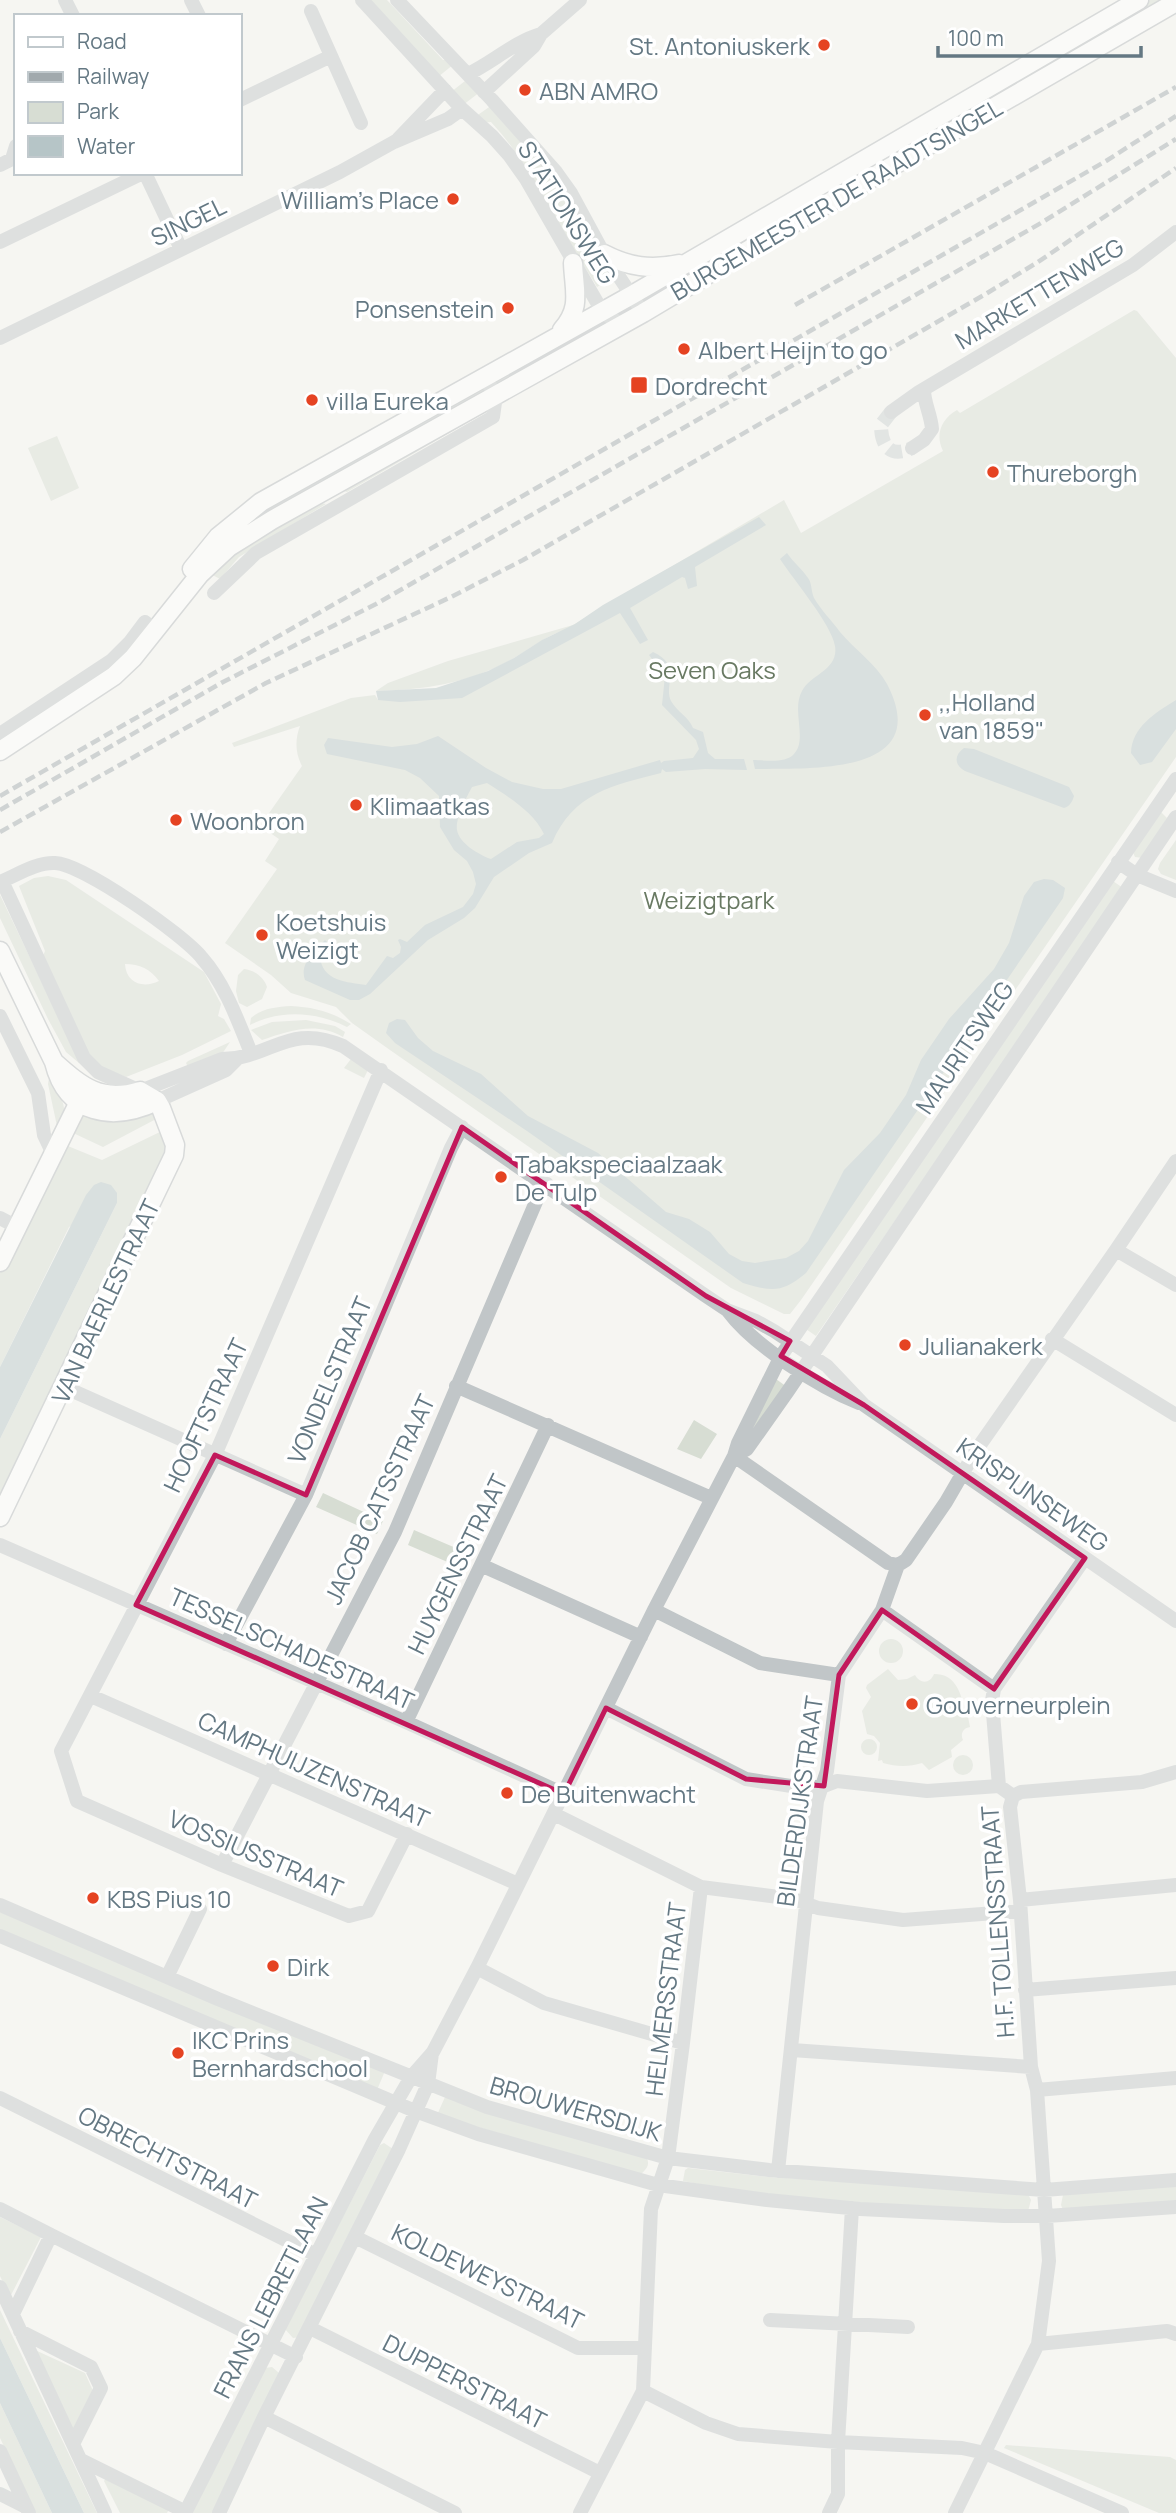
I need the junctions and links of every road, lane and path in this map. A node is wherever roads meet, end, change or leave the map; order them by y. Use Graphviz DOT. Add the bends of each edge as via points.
graph roads {
  1 [pos="362,0"];
  2 [pos="397,0"];
  3 [pos="580,0"];
  4 [pos="1139,0"];
  5 [pos="1176,2"];
  6 [pos="311,11"];
  7 [pos="541,34"];
  8 [pos="331,56"];
  9 [pos="468,74"];
  10 [pos="446,90"];
  11 [pos="484,92"];
  12 [pos="242,99"];
  13 [pos="462,109"];
  14 [pos="361,123"];
  15 [pos="394,142"];
  16 [pos="14,152"];
  17 [pos="0,165"];
  18 [pos="140,175"];
  19 [pos="145,175"];
  20 [pos="1176,232"];
  21 [pos="0,242"];
  22 [pos="181,249"];
  23 [pos="604,254"];
  24 [pos="689,262"];
  25 [pos="573,263"];
  26 [pos="632,295"];
  27 [pos="602,311"];
  28 [pos="643,313"];
  29 [pos="621,325"];
  30 [pos="0,338"];
  31 [pos="549,342"];
  32 [pos="485,379"];
  33 [pos="924,390"];
  34 [pos="496,395"];
  35 [pos="891,412"];
  36 [pos="912,448"];
  37 [pos="196,571"];
  38 [pos="149,626"];
  39 [pos="0,734"];
  40 [pos="0,751"];
  41 [pos="1176,779"];
  42 [pos="1171,794"];
  43 [pos="1176,817"];
  44 [pos="1118,862"];
  45 [pos="1137,875"];
  46 [pos="1,881"];
  47 [pos="1176,891"];
  48 [pos="0,951"];
  49 [pos="0,1016"];
  50 [pos="251,1053"];
  51 [pos="237,1059"];
  52 [pos="54,1062"];
  53 [pos="381,1070"];
  54 [pos="140,1091"];
  55 [pos="157,1101"];
  56 [pos="79,1102"];
  57 [pos="462,1127"];
  58 [pos="53,1154"];
  59 [pos="1176,1161"];
  60 [pos="547,1184"];
  61 [pos="0,1218"];
  62 [pos="17,1227"];
  63 [pos="1116,1250"];
  64 [pos="0,1262"];
  65 [pos="1176,1285"];
  66 [pos="727,1310"];
  67 [pos="1052,1339"];
  68 [pos="790,1341"];
  69 [pos="811,1355"];
  70 [pos="781,1356"];
  71 [pos="801,1370"];
  72 [pos="456,1386"];
  73 [pos="64,1387"];
  74 [pos="864,1405"];
  75 [pos="1176,1415"];
  76 [pos="548,1425"];
  77 [pos="215,1455"];
  78 [pos="734,1456"];
  79 [pos="962,1474"];
  80 [pos="306,1496"];
  81 [pos="711,1498"];
  82 [pos="0,1517"];
  83 [pos="0,1545"];
  84 [pos="1085,1558"];
  85 [pos="898,1565"];
  86 [pos="483,1566"];
  87 [pos="136,1605"];
  88 [pos="654,1610"];
  89 [pos="882,1610"];
  90 [pos="1176,1621"];
  91 [pos="641,1637"];
  92 [pos="226,1644"];
  93 [pos="839,1675"];
  94 [pos="316,1683"];
  95 [pos="994,1689"];
  96 [pos="91,1696"];
  97 [pos="606,1708"];
  98 [pos="406,1722"];
  99 [pos="68,1772"];
  100 [pos="1176,1772"];
  101 [pos="268,1773"];
  102 [pos="824,1786"];
  103 [pos="999,1786"];
  104 [pos="564,1794"];
  105 [pos="1013,1796"];
  106 [pos="554,1814"];
  107 [pos="407,1834"];
  108 [pos="222,1865"];
  109 [pos="518,1884"];
  110 [pos="1176,1885"];
  111 [pos="701,1887"];
  112 [pos="807,1904"];
  113 [pos="0,1905"];
  114 [pos="1020,1905"];
  115 [pos="200,1909"];
  116 [pos="0,1937"];
  117 [pos="477,1968"];
  118 [pos="167,1978"];
  119 [pos="1176,1978"];
  120 [pos="1025,1990"];
  121 [pos="684,2043"];
  122 [pos="792,2049"];
  123 [pos="433,2052"];
  124 [pos="1031,2067"];
  125 [pos="411,2077"];
  126 [pos="1176,2078"];
  127 [pos="428,2084"];
  128 [pos="1037,2090"];
  129 [pos="0,2098"];
  130 [pos="397,2104"];
  131 [pos="415,2112"];
  132 [pos="668,2158"];
  133 [pos="778,2171"];
  134 [pos="1176,2180"];
  135 [pos="658,2185"];
  136 [pos="1044,2190"];
  137 [pos="1176,2207"];
  138 [pos="852,2208"];
  139 [pos="0,2209"];
  140 [pos="1047,2216"];
  141 [pos="51,2235"];
  142 [pos="355,2237"];
  143 [pos="316,2255"];
  144 [pos="0,2287"];
  145 [pos="13,2314"];
  146 [pos="769,2320"];
  147 [pos="845,2323"];
  148 [pos="908,2327"];
  149 [pos="310,2328"];
  150 [pos="20,2331"];
  151 [pos="1176,2333"];
  152 [pos="1038,2344"];
  153 [pos="272,2345"];
  154 [pos="645,2348"];
  155 [pos="296,2357"];
  156 [pos="643,2391"];
  157 [pos="264,2417"];
  158 [pos="838,2442"];
  159 [pos="73,2444"];
  160 [pos="0,2451"];
  161 [pos="985,2453"];
  162 [pos="81,2460"];
  163 [pos="600,2473"];
  164 [pos="0,2494"];
  165 [pos="28,2510"];
  166 [pos="186,2512"];
  167 [pos="223,2512"];
  168 [pos="105,2513"];
  169 [pos="455,2513"];
  170 [pos="580,2513"];
  171 [pos="829,2513"];
  172 [pos="955,2513"];
  173 [pos="1122,2513"];
  1 -- 10 [label="street, STATIONSWEG"];
  2 -- 9 [label="street, STATIONSWEG"];
  3 -- 7 [label="street"];
  4 -- 24 [label="main road, BURGEMEESTER DE RAADTSINGEL"];
  5 -- 28 [label="main road, BURGEMEESTER DE RAADTSINGEL"];
  6 -- 8 [label="street"];
  7 -- 9 [label="street"];
  7 -- 11 [label="street"];
  8 -- 12 [label="street"];
  8 -- 14 [label="street"];
  9 -- 11 [label="street, STATIONSWEG"];
  10 -- 13 [label="street, STATIONSWEG"];
  10 -- 15 [label="street, SINGEL"];
  11 -- 23 [label="street, STATIONSWEG" via="572,193"];
  13 -- 15 [label="street, SINGEL"];
  13 -- 25 [label="street, STATIONSWEG" via="515,163"];
  15 -- 22 [label="street, SINGEL"];
  16 -- 17 [label="street" via="12,159"];
  18 -- 21 [label="street"];
  19 -- 22 [label="street"];
  20 -- 33 [label="street, MARKETTENWEG" via="1133,265"];
  22 -- 30 [label="street, SINGEL"];
  23 -- 24 [label="main road" via="643,268"];
  23 -- 26 [label="street, STATIONSWEG"];
  24 -- 26 [label="main road, BURGEMEESTER DE RAADTSINGEL"];
  25 -- 27 [label="street, STATIONSWEG"];
  25 -- 31 [label="main road" via="574,314"];
  26 -- 27 [label="main road, BURGEMEESTER DE RAADTSINGEL"];
  26 -- 28 [label="street, STATIONSWEG"];
  27 -- 29 [label="street"];
  27 -- 31 [label="main road, BURGEMEESTER DE RAADTSINGEL"];
  28 -- 29 [label="main road, BURGEMEESTER DE RAADTSINGEL"];
  29 -- 34 [label="main road, BURGEMEESTER DE RAADTSINGEL"];
  31 -- 32 [label="main road, BURGEMEESTER DE RAADTSINGEL"];
  32 -- 34 [label="street"];
  32 -- 37 [label="main road, BURGEMEESTER DE RAADTSINGEL" via="261,502 218,537"];
  33 -- 35 [label="street, MARKETTENWEG"];
  33 -- 36 [label="street" via="932,429"];
  34 -- 37 [label="main road, BURGEMEESTER DE RAADTSINGEL" via="272,520"];
  34 -- 37 [label="street" via="493,417 256,553 217,590"];
  37 -- 38 [label="main road, BURGEMEESTER DE RAADTSINGEL"];
  38 -- 39 [label="street, BURGEMEESTER DE RAADTSINGEL" via="112,660"];
  38 -- 40 [label="main road, BURGEMEESTER DE RAADTSINGEL" via="133,657 114,676"];
  41 -- 42 [label="street, MAURITSWEG"];
  42 -- 44 [label="street, MAURITSWEG"];
  43 -- 45 [label="street, MAURITSWEG"];
  44 -- 45 [label="street"];
  44 -- 68 [label="street, MAURITSWEG"];
  45 -- 47 [label="street"];
  45 -- 69 [label="street, MAURITSWEG"];
  46 -- 50 [label="street" via="44,863 58,863 79,869 147,913 202,957"];
  46 -- 54 [label="street" via="84,1058 98,1072"];
  48 -- 52 [label="main road"];
  49 -- 58 [label="street" via="38,1093 45,1140"];
  50 -- 51 [label="street, KRISPIJNSEWEG"];
  50 -- 53 [label="street, KRISPIJNSEWEG" via="306,1036 326,1038"];
  51 -- 54 [label="street" via="222,1059"];
  51 -- 55 [label="street" via="226,1070"];
  52 -- 54 [label="main road" via="82,1086 100,1094"];
  52 -- 56 [label="main road" via="60,1082"];
  53 -- 57 [label="street, KRISPIJNSEWEG"];
  53 -- 77 [label="street, HOOFTSTRAAT"];
  54 -- 55 [label="main road"];
  55 -- 56 [label="main road" via="118,1113 96,1111"];
  55 -- 73 [label="main road, VAN BAERLESTRAAT" via="175,1145 174,1155"];
  56 -- 58 [label="main road"];
  57 -- 60 [label="street, KRISPIJNSEWEG"];
  57 -- 80 [label="street, VONDELSTRAAT"];
  58 -- 62 [label="main road"];
  59 -- 63 [label="street, BILDERDIJKSTRAAT"];
  60 -- 66 [label="street, KRISPIJNSEWEG"];
  60 -- 72 [label="street, JACOB CATSSTRAAT"];
  61 -- 62 [label="street"];
  62 -- 64 [label="main road"];
  63 -- 65 [label="street"];
  63 -- 67 [label="street, BILDERDIJKSTRAAT"];
  66 -- 68 [label="street, KRISPIJNSEWEG"];
  66 -- 70 [label="street, KRISPIJNSEWEG" via="744,1330"];
  67 -- 75 [label="street"];
  67 -- 79 [label="street, BILDERDIJKSTRAAT"];
  68 -- 69 [label="street, KRISPIJNSEWEG"];
  68 -- 70 [label="street, MAURITSWEG"];
  69 -- 71 [label="street, MAURITSWEG"];
  69 -- 74 [label="street, KRISPIJNSEWEG" via="831,1369"];
  70 -- 71 [label="street, KRISPIJNSEWEG"];
  70 -- 78 [label="street, MAURITSWEG"];
  71 -- 74 [label="street, KRISPIJNSEWEG"];
  71 -- 78 [label="street, MAURITSWEG" via="747,1448"];
  72 -- 76 [label="street"];
  72 -- 94 [label="street, JACOB CATSSTRAAT" via="395,1532"];
  73 -- 77 [label="street"];
  73 -- 82 [label="main road, VAN BAERLESTRAAT"];
  74 -- 79 [label="street, KRISPIJNSEWEG"];
  76 -- 81 [label="street"];
  76 -- 86 [label="street, HUYGENSSTRAAT"];
  77 -- 80 [label="street"];
  77 -- 87 [label="street, HOOFTSTRAAT"];
  78 -- 81 [label="street"];
  78 -- 85 [label="street" via="888,1563"];
  79 -- 84 [label="street, KRISPIJNSEWEG"];
  79 -- 85 [label="street, BILDERDIJKSTRAAT" via="906,1560"];
  80 -- 92 [label="street, VONDELSTRAAT"];
  81 -- 88 [label="street"];
  83 -- 87 [label="street, TESSELSCHADESTRAAT"];
  84 -- 90 [label="street, KRISPIJNSEWEG"];
  84 -- 95 [label="street"];
  85 -- 89 [label="street, BILDERDIJKSTRAAT"];
  86 -- 91 [label="street"];
  86 -- 98 [label="street, HUYGENSSTRAAT"];
  87 -- 92 [label="street, TESSELSCHADESTRAAT"];
  87 -- 96 [label="street, HOOFTSTRAAT"];
  88 -- 91 [label="street"];
  88 -- 93 [label="street" via="760,1663"];
  89 -- 93 [label="street, BILDERDIJKSTRAAT"];
  89 -- 95 [label="street"];
  91 -- 97 [label="street"];
  92 -- 94 [label="street, TESSELSCHADESTRAAT"];
  93 -- 102 [label="street, BILDERDIJKSTRAAT"];
  94 -- 98 [label="street, TESSELSCHADESTRAAT"];
  94 -- 101 [label="street, JACOB CATSSTRAAT"];
  95 -- 103 [label="street, H.F. TOLLENSSTRAAT"];
  96 -- 99 [label="street, HOOFTSTRAAT" via="61,1752"];
  96 -- 101 [label="street, CAMPHUIJZENSTRAAT"];
  97 -- 102 [label="street" via="746,1779"];
  97 -- 104 [label="street"];
  98 -- 104 [label="street, TESSELSCHADESTRAAT"];
  99 -- 108 [label="street, VOSSIUSSTRAAT" via="77,1801"];
  100 -- 105 [label="street" via="1142,1782"];
  101 -- 107 [label="street, CAMPHUIJZENSTRAAT"];
  101 -- 108 [label="street, JACOB CATSSTRAAT"];
  102 -- 103 [label="street" via="837,1782 927,1791"];
  102 -- 112 [label="street, BILDERDIJKSTRAAT" via="817,1801"];
  103 -- 105 [label="street, H.F. TOLLENSSTRAAT"];
  104 -- 106 [label="street"];
  105 -- 114 [label="street, H.F. TOLLENSSTRAAT" via="1010,1807"];
  106 -- 109 [label="street"];
  106 -- 111 [label="street"];
  107 -- 108 [label="street, VOSSIUSSTRAAT" via="368,1911 349,1916"];
  107 -- 109 [label="street, CAMPHUIJZENSTRAAT"];
  109 -- 117 [label="street"];
  110 -- 114 [label="street"];
  111 -- 112 [label="street"];
  111 -- 121 [label="street, HELMERSSTRAAT"];
  112 -- 114 [label="street" via="903,1920"];
  112 -- 122 [label="street, BILDERDIJKSTRAAT"];
  113 -- 118 [label="street, BROUWERSDIJK"];
  114 -- 120 [label="street, H.F. TOLLENSSTRAAT"];
  115 -- 118 [label="street"];
  116 -- 130 [label="street"];
  117 -- 121 [label="street" via="544,2003"];
  117 -- 123 [label="street"];
  118 -- 125 [label="street, BROUWERSDIJK"];
  119 -- 120 [label="street"];
  120 -- 124 [label="street, H.F. TOLLENSSTRAAT"];
  121 -- 132 [label="street, HELMERSSTRAAT"];
  122 -- 124 [label="street"];
  122 -- 133 [label="street, BILDERDIJKSTRAAT"];
  123 -- 125 [label="street, FRANS LEBRETLAAN"];
  123 -- 127 [label="street, FRANS LEBRETLAAN"];
  124 -- 128 [label="street, H.F. TOLLENSSTRAAT"];
  125 -- 127 [label="street, BROUWERSDIJK"];
  125 -- 130 [label="street, FRANS LEBRETLAAN"];
  126 -- 128 [label="street"];
  127 -- 131 [label="street, FRANS LEBRETLAAN"];
  127 -- 132 [label="street, BROUWERSDIJK" via="487,2107"];
  128 -- 136 [label="street, H.F. TOLLENSSTRAAT"];
  129 -- 143 [label="street, OBRECHTSTRAAT"];
  130 -- 131 [label="street"];
  130 -- 143 [label="street, FRANS LEBRETLAAN"];
  131 -- 135 [label="street"];
  131 -- 142 [label="street, FRANS LEBRETLAAN"];
  132 -- 133 [label="street, BROUWERSDIJK"];
  132 -- 135 [label="street, HELMERSSTRAAT"];
  133 -- 136 [label="street, BROUWERSDIJK"];
  134 -- 136 [label="street, BROUWERSDIJK"];
  135 -- 138 [label="street"];
  135 -- 154 [label="street, HELMERSSTRAAT" via="651,2209"];
  136 -- 140 [label="street, H.F. TOLLENSSTRAAT"];
  137 -- 140 [label="street"];
  138 -- 140 [label="street"];
  138 -- 147 [label="street"];
  139 -- 141 [label="street"];
  140 -- 152 [label="street, H.F. TOLLENSSTRAAT" via="1049,2261"];
  141 -- 145 [label="street"];
  141 -- 153 [label="street"];
  142 -- 149 [label="street, FRANS LEBRETLAAN"];
  142 -- 154 [label="street, KOLDEWEYSTRAAT" via="578,2348"];
  143 -- 153 [label="street, FRANS LEBRETLAAN"];
  144 -- 145 [label="street"];
  145 -- 150 [label="street"];
  146 -- 147 [label="street"];
  147 -- 148 [label="street"];
  147 -- 158 [label="street"];
  149 -- 155 [label="street, FRANS LEBRETLAAN"];
  149 -- 163 [label="street, DUPPERSTRAAT"];
  150 -- 159 [label="street"];
  150 -- 159 [label="street" via="91,2367 101,2388"];
  151 -- 152 [label="street"];
  152 -- 161 [label="street, H.F. TOLLENSSTRAAT"];
  153 -- 155 [label="street"];
  153 -- 166 [label="street, FRANS LEBRETLAAN"];
  154 -- 156 [label="street, HELMERSSTRAAT"];
  155 -- 157 [label="street, FRANS LEBRETLAAN"];
  156 -- 158 [label="street" via="738,2434"];
  156 -- 163 [label="street"];
  157 -- 167 [label="street, FRANS LEBRETLAAN"];
  157 -- 169 [label="street"];
  158 -- 161 [label="street"];
  158 -- 171 [label="street" via="838,2494"];
  159 -- 162 [label="street"];
  160 -- 165 [label="street"];
  161 -- 172 [label="street, H.F. TOLLENSSTRAAT"];
  161 -- 173 [label="street"];
  162 -- 166 [label="street"];
  162 -- 168 [label="street"];
  163 -- 170 [label="street"];
  164 -- 165 [label="street"];
}
